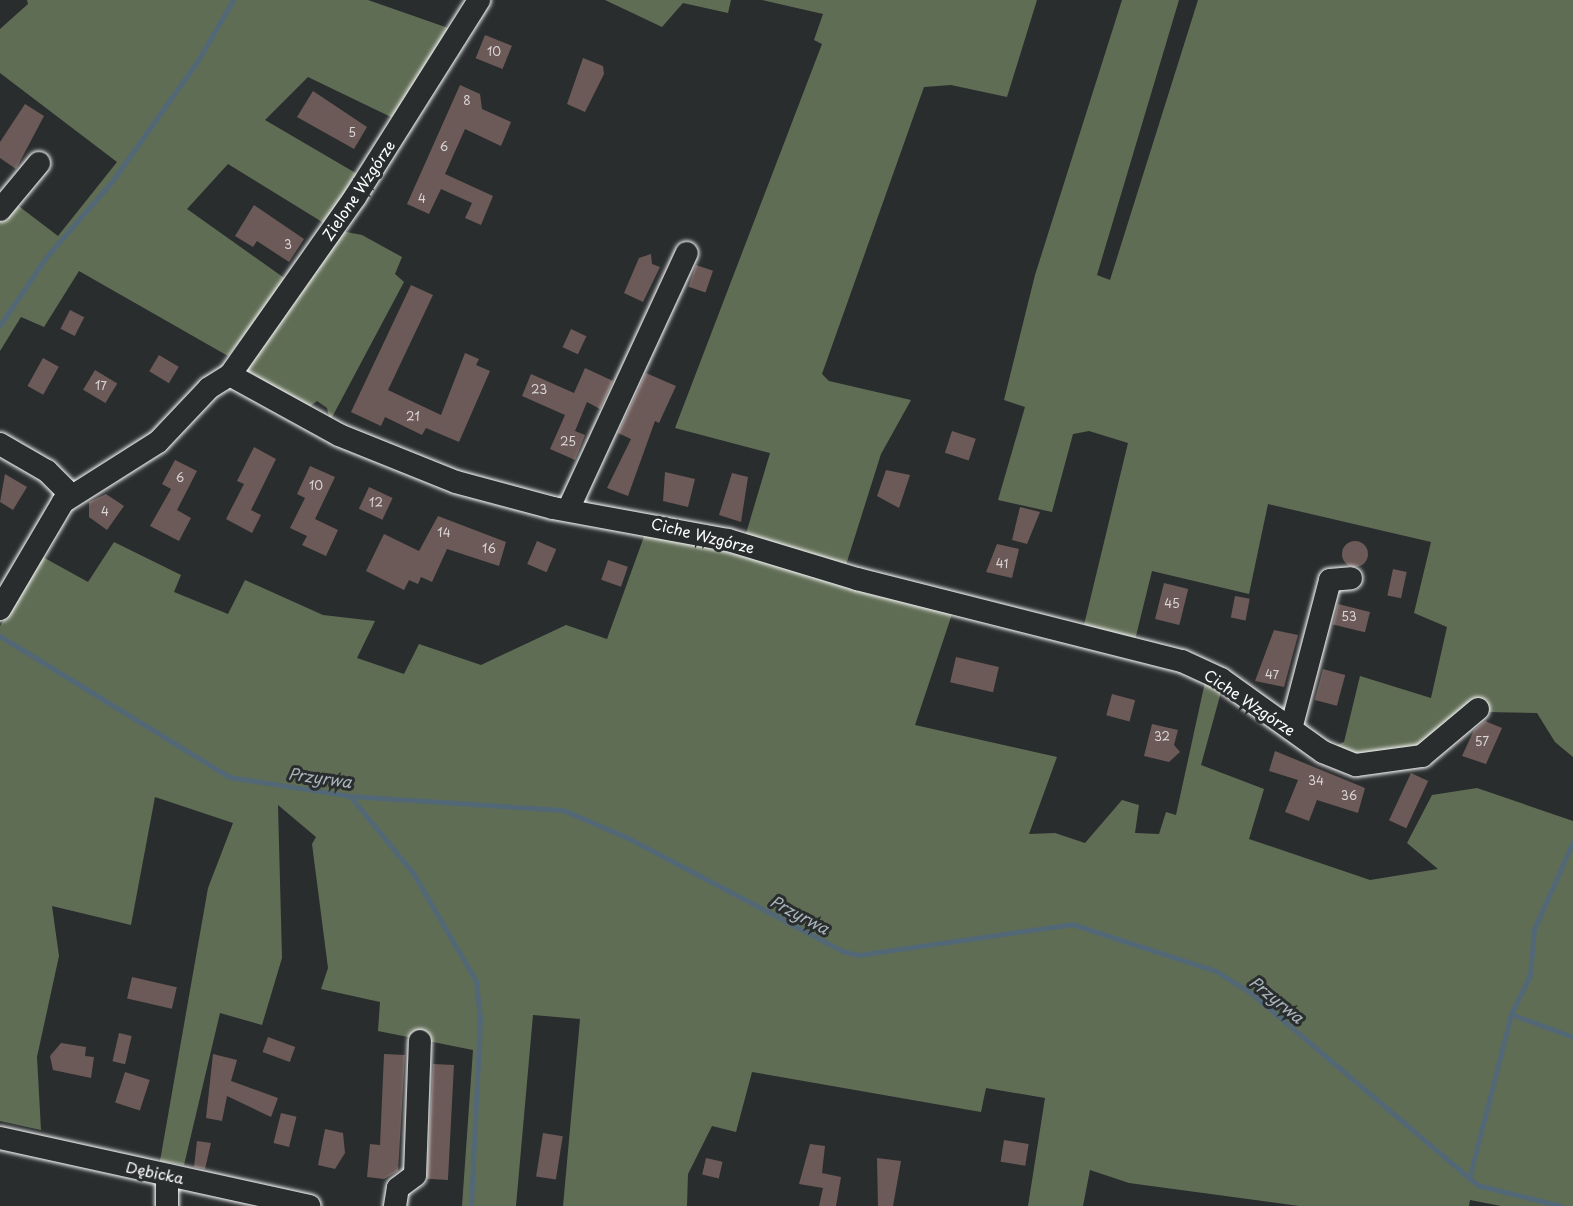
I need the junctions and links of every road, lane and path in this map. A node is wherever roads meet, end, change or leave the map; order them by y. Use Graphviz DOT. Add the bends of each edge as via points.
graph roads {
  1 [pos="479,0"];
  2 [pos="39,163"];
  3 [pos="0,210"];
  4 [pos="687,253"];
  5 [pos="230,375"];
  6 [pos="0,444"];
  7 [pos="71,495"];
  8 [pos="568,510"];
  9 [pos="1351,578"];
  10 [pos="0,609"];
  11 [pos="1478,709"];
  12 [pos="1291,729"];
  13 [pos="420,1041"];
  14 [pos="0,1138"];
  15 [pos="167,1174"];
  16 [pos="167,1206"];
  17 [pos="310,1206"];
  18 [pos="394,1206"];
  1 -- 5 [label="street, Zielone Wzgórze" via="356,197"];
  2 -- 3 [label="street"];
  4 -- 8 [label="street"];
  5 -- 7 [label="street" via="209,388 158,442"];
  5 -- 8 [label="street, Ciche Wzgórze" via="375,451 456,482"];
  6 -- 7 [label="street" via="47,471"];
  7 -- 10 [label="street" via="51,519"];
  8 -- 12 [label="street, Ciche Wzgórze" via="728,540 857,579 1182,661 1221,679"];
  9 -- 12 [label="street" via="1330,580"];
  11 -- 12 [label="street, Ciche Wzgórze" via="1434,750 1376,765 1340,761"];
  13 -- 18 [label="street" via="415,1174 398,1188"];
  14 -- 15 [label="street, Dębicka"];
  15 -- 16 [label="street"];
  15 -- 17 [label="street, Dębicka"];
}
